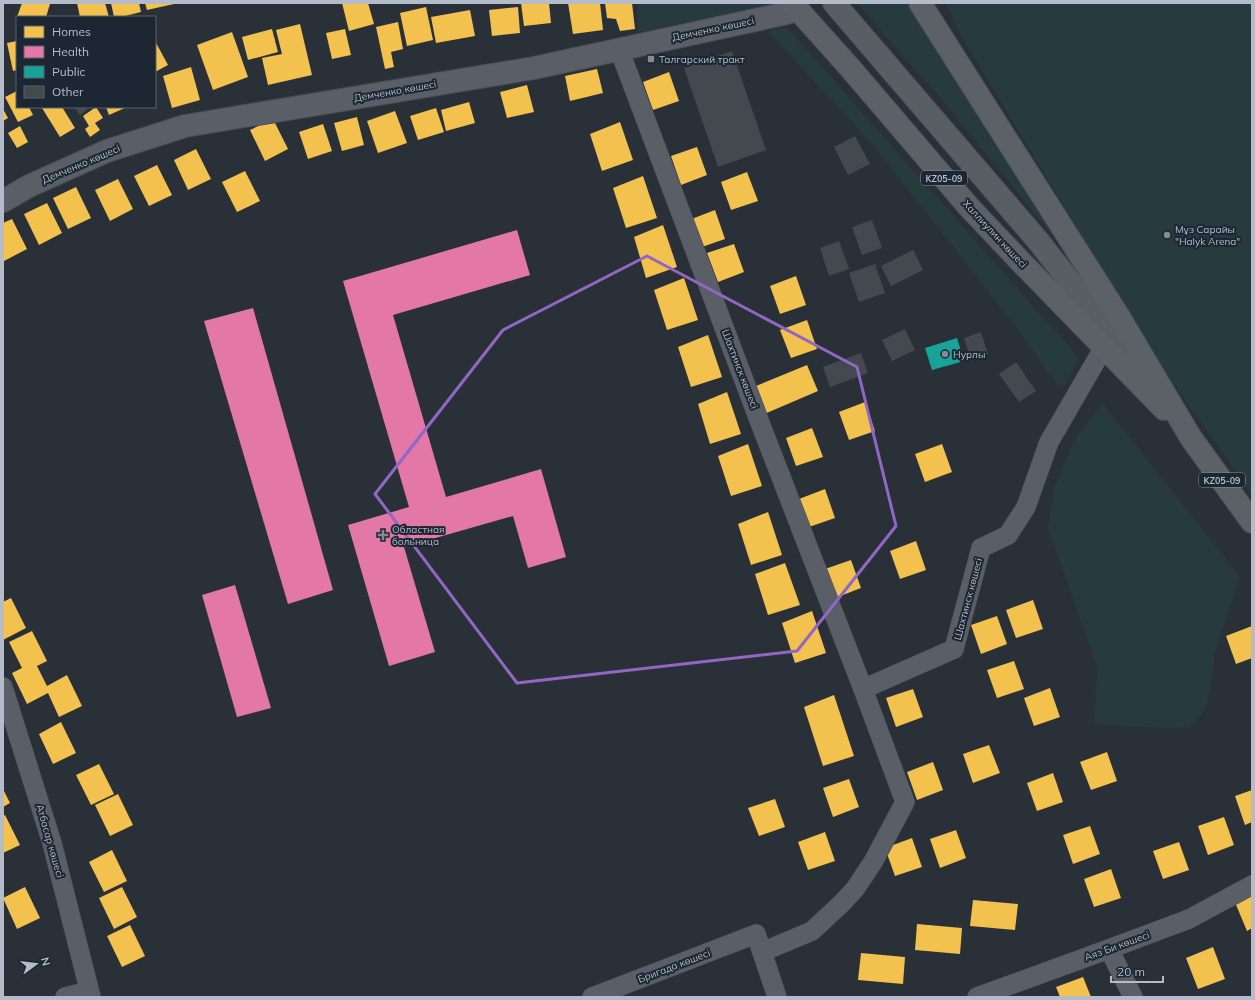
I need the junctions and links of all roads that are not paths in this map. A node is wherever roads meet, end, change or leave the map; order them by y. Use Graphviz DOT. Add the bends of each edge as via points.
graph roads {
  1 [pos="834,3"];
  2 [pos="920,3"];
  3 [pos="936,3"];
  4 [pos="794,6"];
  5 [pos="619,49"];
  6 [pos="986,106"];
  7 [pos="3,201"];
  8 [pos="1104,347"];
  9 [pos="1191,438"];
  10 [pos="1252,522"];
  11 [pos="3,687"];
  12 [pos="864,689"];
  13 [pos="1252,885"];
  14 [pos="1109,950"];
  15 [pos="762,952"];
  16 [pos="90,994"];
  17 [pos="65,997"];
  18 [pos="592,997"];
  19 [pos="777,997"];
  20 [pos="977,997"];
  21 [pos="1133,997"];
  1 -- 9 [label="main road" via="1039,242"];
  2 -- 6 [label="main road, KZ05-09"];
  3 -- 6 [label="main road"];
  4 -- 5 [label="street, Демченко көшесі" via="783,14"];
  4 -- 8 [label="main road, Халлиулин көшесі / KZ05-09" via="968,206"];
  5 -- 7 [label="street, Демченко көшесі" via="534,68 185,126 107,151 29,186"];
  5 -- 12 [label="street, Шахтинск көшесі"];
  6 -- 9 [label="main road, KZ05-09" via="1121,320"];
  8 -- 9 [label="main road, Халлиулин көшесі / KZ05-09"];
  8 -- 12 [label="street, Шахтинск көшесі" via="1049,442 1026,507 1008,535 981,548 954,649"];
  9 -- 10 [label="main road, KZ05-09"];
  11 -- 16 [label="street, Атбасар көшесі" via="52,843"];
  12 -- 15 [label="street, Шахтинск көшесі" via="905,802 873,862 855,889 841,904 812,931"];
  13 -- 14 [label="street, Аяз Би көшесі" via="1189,919"];
  14 -- 20 [label="street, Аяз Би көшесі"];
  14 -- 21 [label="street"];
  15 -- 18 [label="street, Бригада көшесі" via="756,934"];
  15 -- 19 [label="street"];
  16 -- 17 [label="street"];
}
